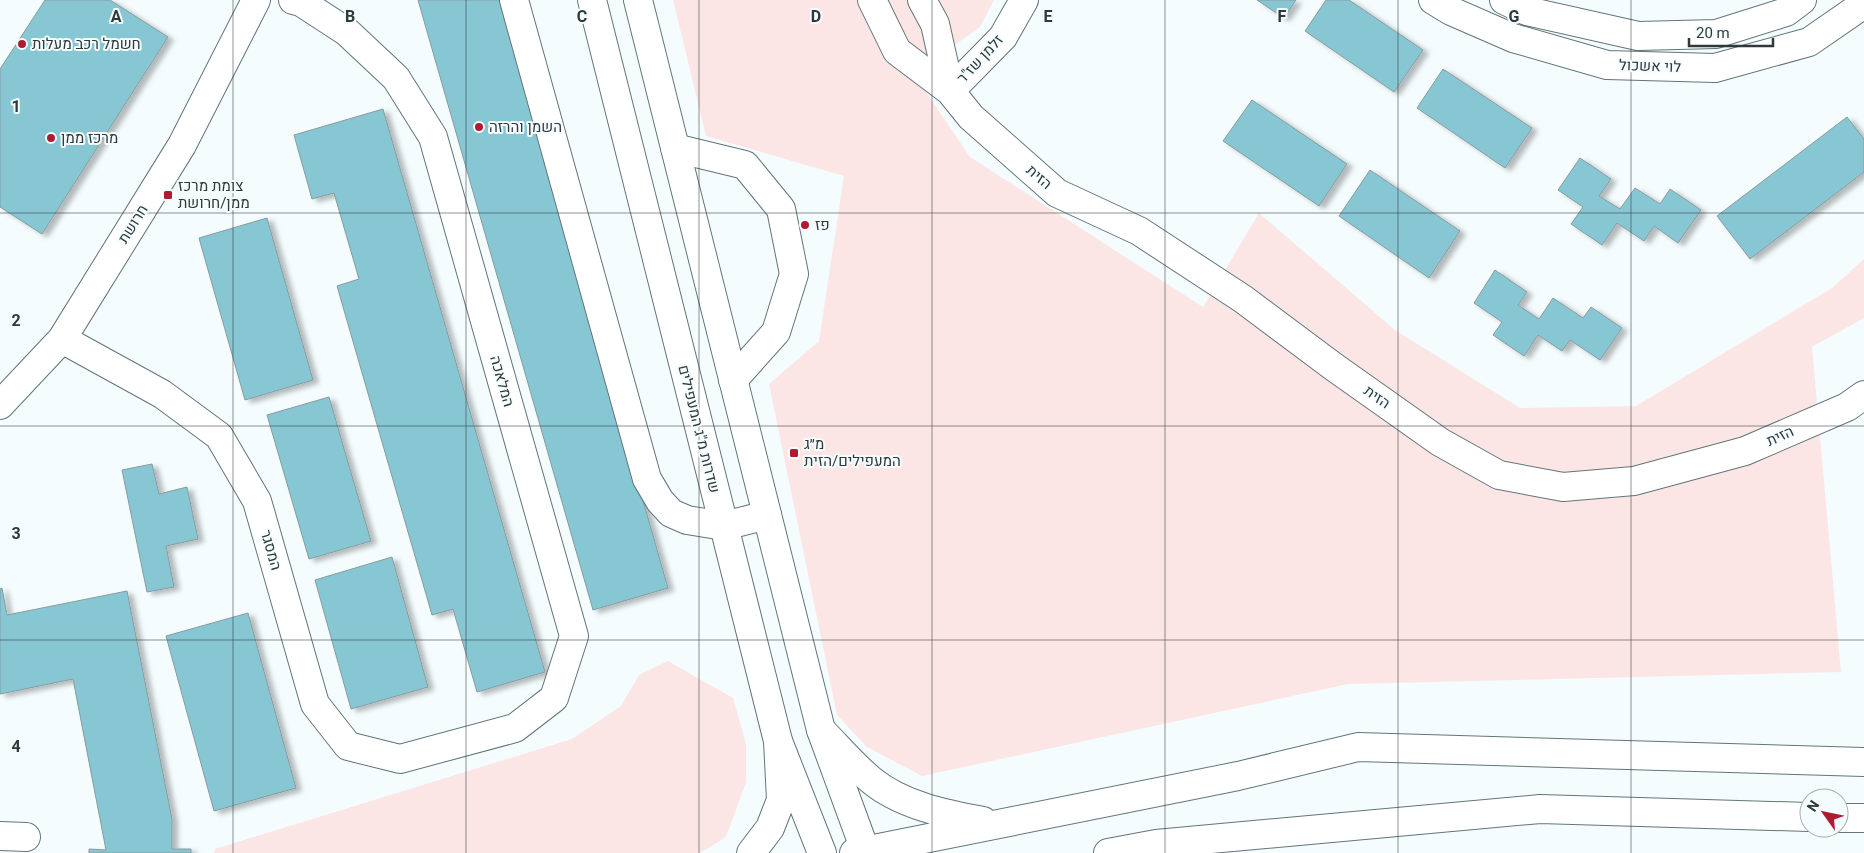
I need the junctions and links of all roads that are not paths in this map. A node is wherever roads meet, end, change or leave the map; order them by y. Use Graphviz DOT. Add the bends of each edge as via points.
graph roads {
  1 [pos="256,0"];
  2 [pos="293,0"];
  3 [pos="514,0"];
  4 [pos="592,0"];
  5 [pos="638,0"];
  6 [pos="872,0"];
  7 [pos="922,0"];
  8 [pos="1024,0"];
  9 [pos="1433,0"];
  10 [pos="1504,0"];
  11 [pos="1802,0"];
  12 [pos="1864,4"];
  13 [pos="950,91"];
  14 [pos="675,148"];
  15 [pos="62,339"];
  16 [pos="733,380"];
  17 [pos="1864,395"];
  18 [pos="0,405"];
  19 [pos="767,515"];
  20 [pos="724,526"];
  21 [pos="821,730"];
  22 [pos="778,741"];
  23 [pos="443,747"];
  24 [pos="1864,762"];
  25 [pos="1799,817"];
  26 [pos="1849,818"];
  27 [pos="1864,818"];
  28 [pos="996,824"];
  29 [pos="861,852"];
  30 [pos="751,853"];
  31 [pos="822,853"];
  32 [pos="1108,853"];
  1 -- 15 [label="main road, חרושת" via="182,144"];
  2 -- 23 [label="main road, המלאכה" via="347,32 396,78 433,138 574,636 554,698 515,728"];
  3 -- 20 [label="main road" via="647,479 671,513 686,520"];
  4 -- 20 [label="main road, שדרות מ\"ג המעפילים"];
  5 -- 14 [label="main road"];
  6 -- 13 [label="main road, הזית" via="897,51"];
  7 -- 13 [label="main road, הזית" via="935,24"];
  8 -- 13 [label="main road, זלמן שז\"ר" via="1003,37"];
  9 -- 12 [label="main road, לוי אשכול" via="1513,38 1607,65 1715,68 1809,42"];
  10 -- 11 [label="main road, לוי אשכול" via="1527,11 1638,36 1716,34 1786,12"];
  13 -- 17 [label="main road, הזית" via="971,117 1057,193 1139,231 1243,299 1440,442 1499,475 1563,487 1634,481 1745,451 1847,407"];
  14 -- 16 [label="main road"];
  14 -- 16 [label="main road" via="745,166 781,209 794,274 776,332"];
  15 -- 18 [label="main road, חרושת"];
  15 -- 23 [label="main road, המסגר" via="162,394 219,436 257,501 315,704 348,746 400,759"];
  16 -- 19 [label="main road"];
  19 -- 20 [label="main road"];
  19 -- 21 [label="main road"];
  20 -- 22 [label="main road, שדרות מ\"ג המעפילים"];
  21 -- 28 [label="main road" via="872,780 896,794 926,809"];
  21 -- 29 [label="main road"];
  22 -- 30 [label="main road" via="781,800 770,828"];
  22 -- 31 [label="main road, שדרות מ\"ג המעפילים"];
  24 -- 28 [label="main road" via="1358,747 1238,776"];
  25 -- 32 [label="main road" via="1540,809 1166,843"];
  26 -- 27 [label="main road"];
  28 -- 29 [label="main road"];
}
